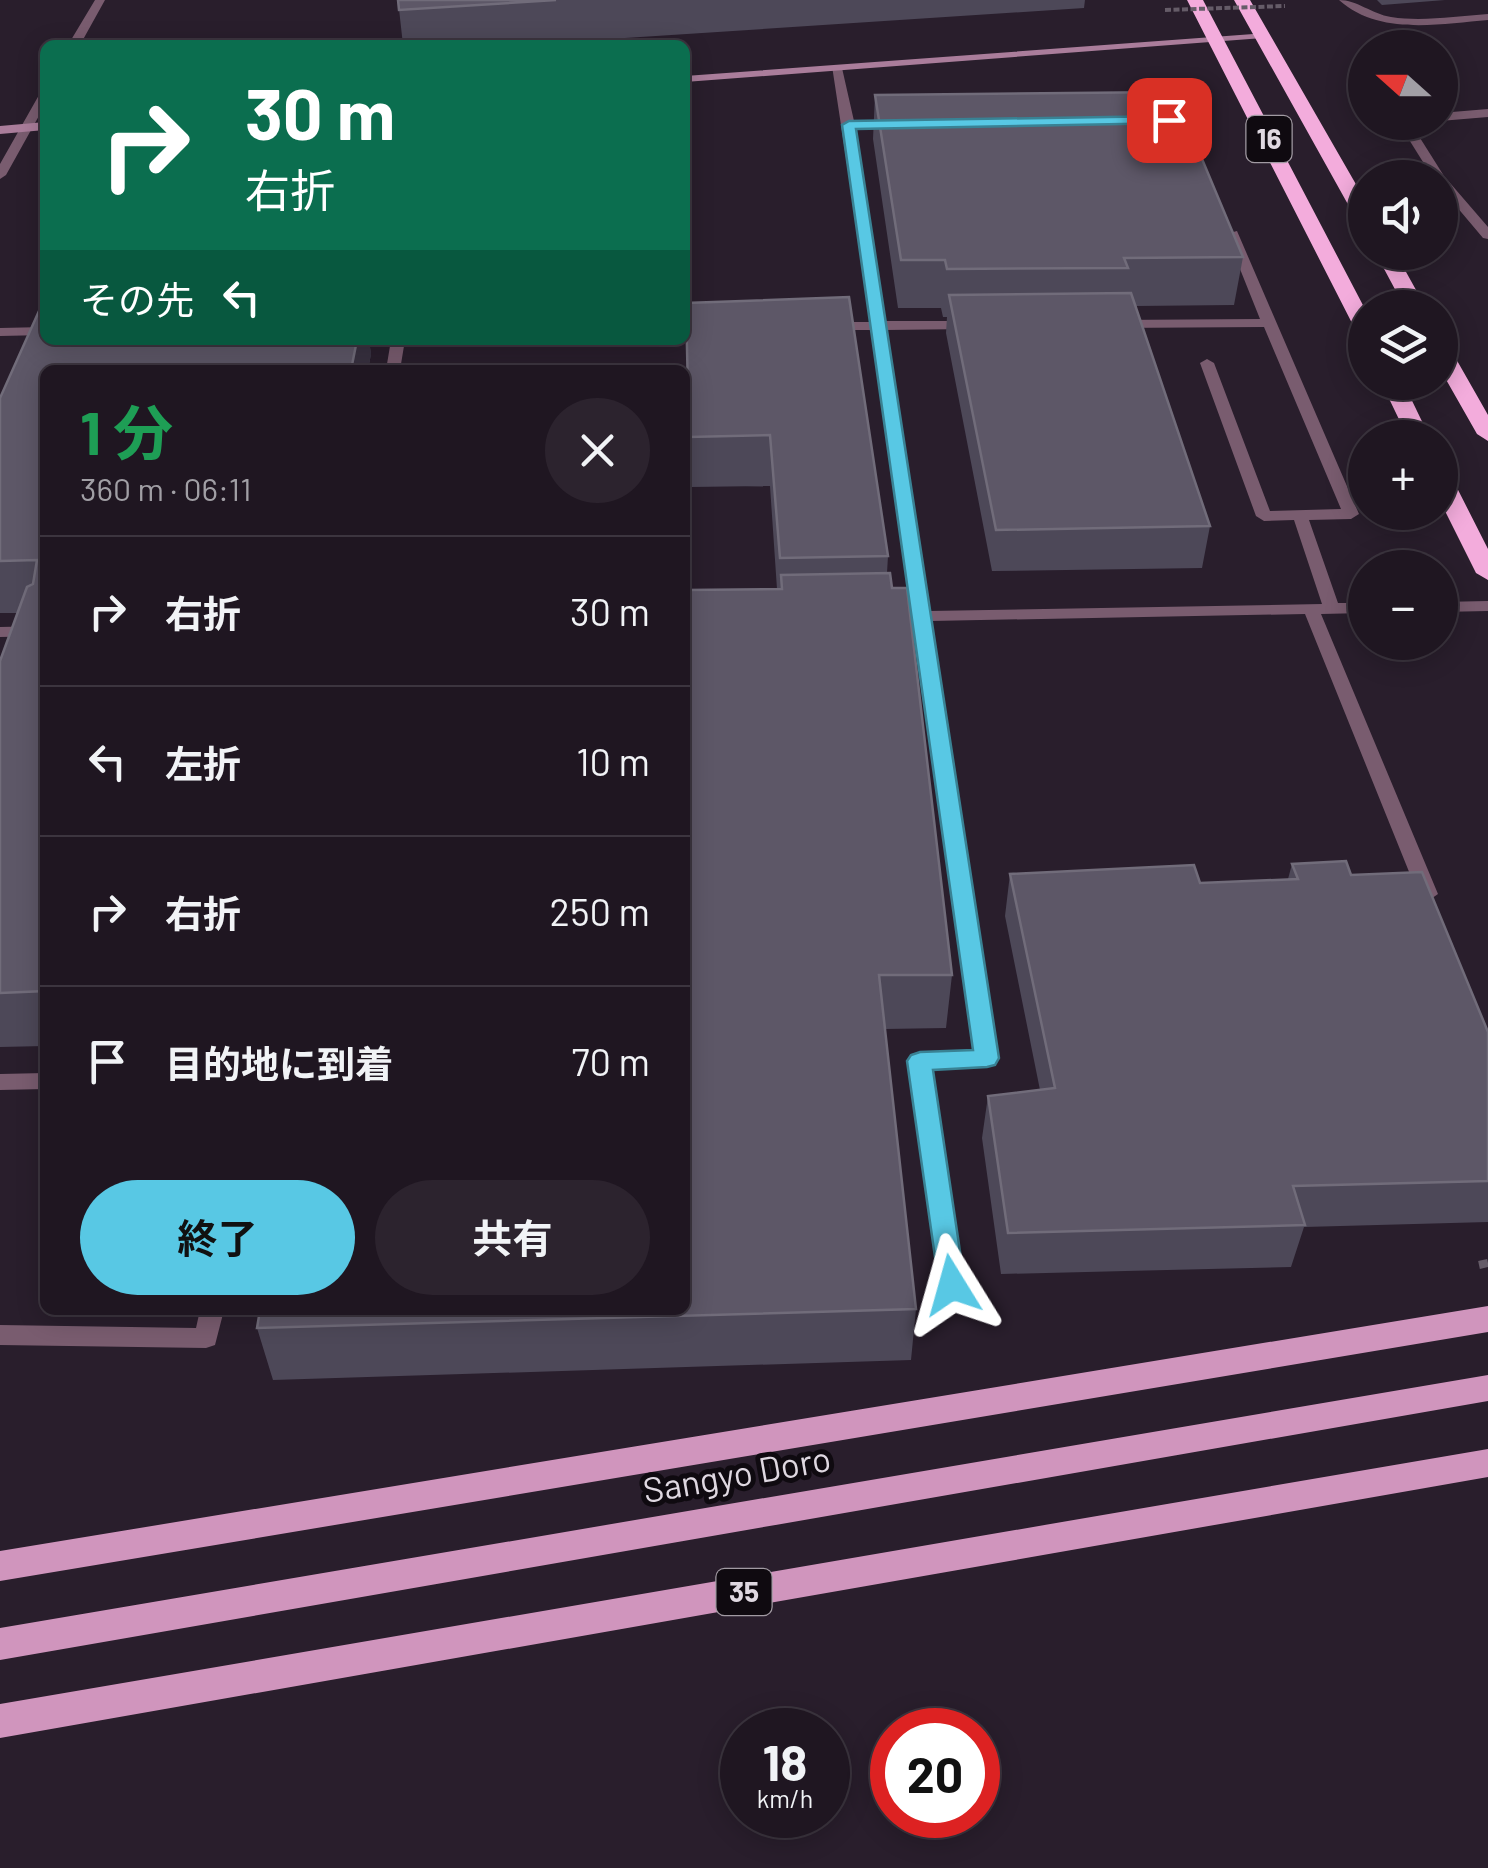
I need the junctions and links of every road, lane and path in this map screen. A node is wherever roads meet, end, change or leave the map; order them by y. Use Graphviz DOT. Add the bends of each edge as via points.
graph roads {
  1 [pos="100,0"];
  2 [pos="1195,0"];
  3 [pos="1242,0"];
  4 [pos="1344,0"];
  5 [pos="1285,6"];
  6 [pos="1165,10"];
  7 [pos="1488,17"];
  8 [pos="1263,35"];
  9 [pos="1216,39"];
  10 [pos="77,40"];
  11 [pos="836,68"];
  12 [pos="690,79"];
  13 [pos="40,104"];
  14 [pos="1488,113"];
  15 [pos="1458,116"];
  16 [pos="924,124"];
  17 [pos="849,125"];
  18 [pos="40,127"];
  19 [pos="26,128"];
  20 [pos="0,130"];
  21 [pos="0,175"];
  22 [pos="1348,187"];
  23 [pos="1458,199"];
  24 [pos="1225,218"];
  25 [pos="1488,235"];
  26 [pos="1348,297"];
  27 [pos="1269,323"];
  28 [pos="1094,324"];
  29 [pos="976,325"];
  30 [pos="821,326"];
  31 [pos="879,326"];
  32 [pos="0,332"];
  33 [pos="40,332"];
  34 [pos="1207,362"];
  35 [pos="1458,382"];
  36 [pos="1488,434"];
  37 [pos="1458,514"];
  38 [pos="1300,515"];
  39 [pos="1488,574"];
  40 [pos="1488,606"];
  41 [pos="1458,607"];
  42 [pos="1332,608"];
  43 [pos="1348,608"];
  44 [pos="1312,609"];
  45 [pos="902,616"];
  46 [pos="922,616"];
  47 [pos="40,631"];
  48 [pos="0,632"];
  49 [pos="1436,914"];
  50 [pos="0,1082"];
  51 [pos="40,1082"];
  52 [pos="952,1285"];
  53 [pos="211,1315"];
  54 [pos="1488,1319"];
  55 [pos="0,1336"];
  56 [pos="1488,1388"];
  57 [pos="1488,1463"];
  58 [pos="0,1566"];
  59 [pos="0,1644"];
  60 [pos="0,1721"];
  1 -- 10 [label="street"];
  2 -- 9 [label="highway, 16"];
  3 -- 8 [label="highway, 16"];
  4 -- 7 [label="street" via="1359,14 1410,22"];
  5 -- 6 [label="path, bridge"];
  8 -- 9 [label="street"];
  8 -- 22 [label="highway, 16"];
  9 -- 11 [label="street"];
  9 -- 26 [label="highway, 16"];
  11 -- 12 [label="street"];
  11 -- 17 [label="street"];
  13 -- 19 [label="street"];
  14 -- 15 [label="street"];
  16 -- 17 [label="street"];
  17 -- 31 [label="street"];
  18 -- 19 [label="street"];
  19 -- 20 [label="street"];
  19 -- 21 [label="street"];
  23 -- 25 [label="street"];
  24 -- 27 [label="street"];
  27 -- 28 [label="street"];
  27 -- 38 [label="street" via="1351,514"];
  29 -- 31 [label="street"];
  30 -- 31 [label="street"];
  31 -- 46 [label="street"];
  32 -- 33 [label="street"];
  34 -- 38 [label="street" via="1264,516"];
  35 -- 36 [label="highway"];
  37 -- 39 [label="highway"];
  38 -- 42 [label="street"];
  40 -- 41 [label="street"];
  42 -- 43 [label="street"];
  42 -- 44 [label="street"];
  44 -- 46 [label="street"];
  44 -- 49 [label="street"];
  45 -- 46 [label="street"];
  46 -- 52 [label="street" via="987,1058 920,1061"];
  47 -- 48 [label="street"];
  50 -- 51 [label="street"];
  53 -- 55 [label="street" via="206,1338"];
  54 -- 58 [label="main road"];
  56 -- 59 [label="main road, Sangyo Doro"];
  57 -- 60 [label="main road, 35"];
}
